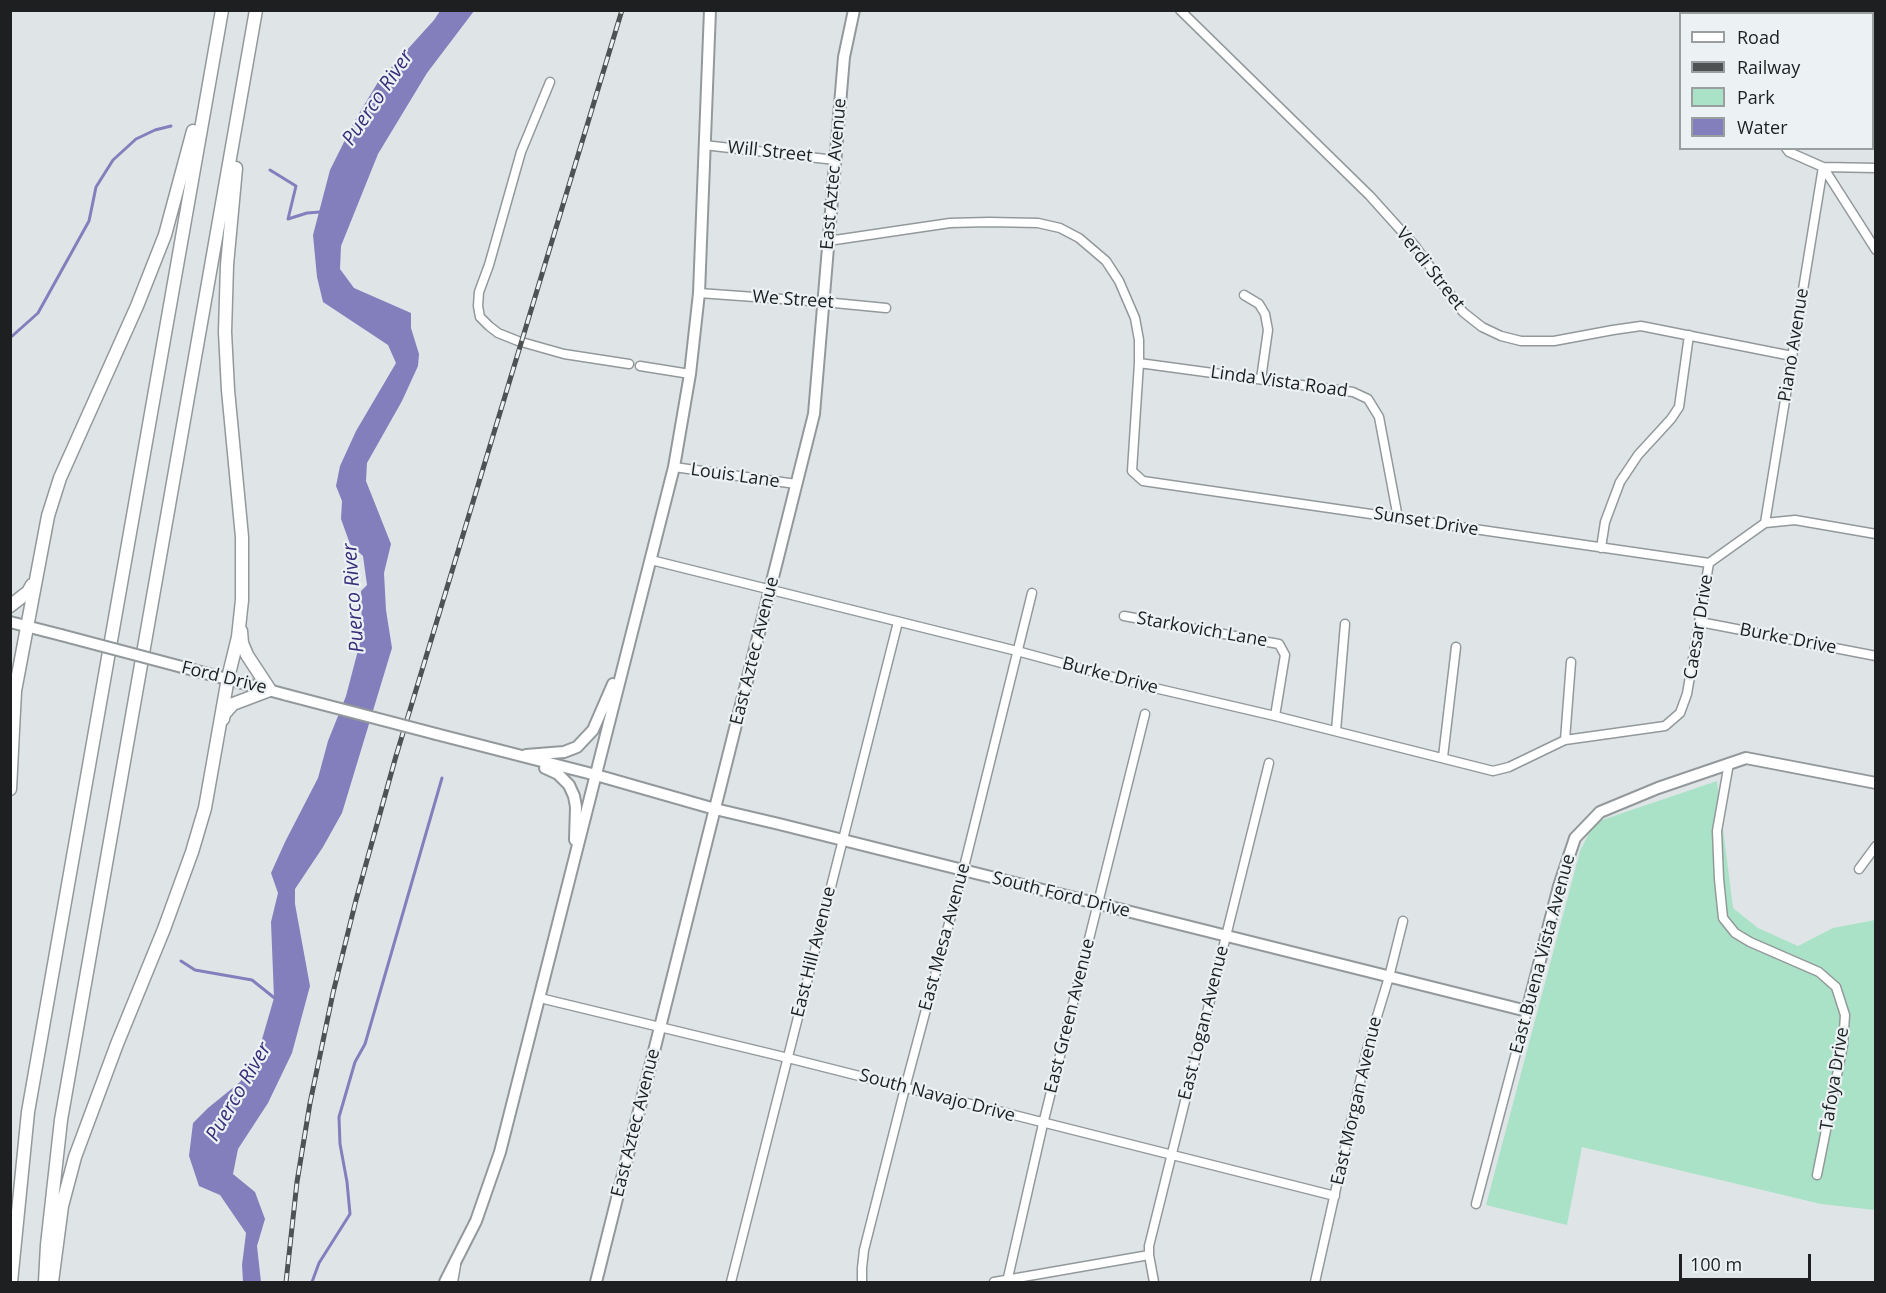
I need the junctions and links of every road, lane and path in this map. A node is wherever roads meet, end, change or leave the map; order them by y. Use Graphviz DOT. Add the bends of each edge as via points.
graph roads {
  1 [pos="221,10"];
  2 [pos="256,10"];
  3 [pos="710,10"];
  4 [pos="854,10"];
  5 [pos="1180,10"];
  6 [pos="248,62"];
  7 [pos="550,82"];
  8 [pos="704,145"];
  9 [pos="1788,150"];
  10 [pos="836,160"];
  11 [pos="1823,167"];
  12 [pos="1875,168"];
  13 [pos="828,241"];
  14 [pos="1875,250"];
  15 [pos="699,293"];
  16 [pos="1244,295"];
  17 [pos="824,302"];
  18 [pos="886,308"];
  19 [pos="1689,335"];
  20 [pos="1792,357"];
  21 [pos="1139,363"];
  22 [pos="629,364"];
  23 [pos="640,366"];
  24 [pos="690,374"];
  25 [pos="1261,379"];
  26 [pos="674,467"];
  27 [pos="796,484"];
  28 [pos="1398,518"];
  29 [pos="1765,523"];
  30 [pos="1875,534"];
  31 [pos="1601,548"];
  32 [pos="651,560"];
  33 [pos="1709,563"];
  34 [pos="36,575"];
  35 [pos="770,590"];
  36 [pos="1032,593"];
  37 [pos="242,600"];
  38 [pos="10,606"];
  39 [pos="636,616"];
  40 [pos="1124,616"];
  41 [pos="10,622"];
  42 [pos="898,622"];
  43 [pos="1700,622"];
  44 [pos="1346,624"];
  45 [pos="26,626"];
  46 [pos="1456,647"];
  47 [pos="1017,651"];
  48 [pos="1875,656"];
  49 [pos="1571,662"];
  50 [pos="228,678"];
  51 [pos="270,690"];
  52 [pos="1145,714"];
  53 [pos="1275,716"];
  54 [pos="1336,731"];
  55 [pos="216,740"];
  56 [pos="1566,740"];
  57 [pos="517,755"];
  58 [pos="1443,757"];
  59 [pos="1269,763"];
  60 [pos="1729,763"];
  61 [pos="596,775"];
  62 [pos="1875,783"];
  63 [pos="10,789"];
  64 [pos="715,809"];
  65 [pos="842,841"];
  66 [pos="1875,846"];
  67 [pos="1859,869"];
  68 [pos="963,871"];
  69 [pos="569,883"];
  70 [pos="1098,904"];
  71 [pos="1403,921"];
  72 [pos="1226,936"];
  73 [pos="1389,977"];
  74 [pos="540,998"];
  75 [pos="1527,1011"];
  76 [pos="661,1027"];
  77 [pos="788,1058"];
  78 [pos="905,1088"];
  79 [pos="1043,1124"];
  80 [pos="1172,1154"];
  81 [pos="1817,1175"];
  82 [pos="1335,1196"];
  83 [pos="1476,1204"];
  84 [pos="1149,1256"];
  85 [pos="457,1261"];
  86 [pos="1007,1281"];
  87 [pos="11,1282"];
  88 [pos="45,1282"];
  89 [pos="52,1282"];
  90 [pos="445,1282"];
  91 [pos="453,1282"];
  92 [pos="596,1282"];
  93 [pos="731,1282"];
  94 [pos="862,1282"];
  95 [pos="994,1282"];
  96 [pos="1154,1282"];
  97 [pos="1315,1282"];
  1 -- 34 [label="highway" via="165,235 60,478"];
  1 -- 87 [label="highway" via="28,1112"];
  2 -- 6 [label="highway"];
  3 -- 8 [label="main road"];
  4 -- 10 [label="main road, East Aztec Avenue" via="844,57"];
  5 -- 19 [label="street, Verdi Street" via="1370,196 1415,246 1463,312 1482,327 1521,341 1554,341 1641,326"];
  6 -- 37 [label="highway" via="227,265 225,332 242,537"];
  6 -- 88 [label="highway" via="61,1120"];
  7 -- 22 [label="street" via="521,152 479,292 480,317 498,333 518,341 564,354"];
  8 -- 10 [label="street, Will Street"];
  8 -- 15 [label="main road"];
  9 -- 11 [label="street"];
  10 -- 13 [label="main road, East Aztec Avenue"];
  11 -- 12 [label="street"];
  11 -- 14 [label="street"];
  11 -- 20 [label="street, Piano Avenue"];
  13 -- 17 [label="main road, East Aztec Avenue"];
  13 -- 21 [label="street" via="950,223 1038,223 1060,228 1094,249 1119,280 1136,318"];
  15 -- 17 [label="street, We Street"];
  15 -- 24 [label="main road"];
  16 -- 25 [label="street" via="1259,304 1265,314 1268,330"];
  17 -- 18 [label="street, We Street"];
  17 -- 27 [label="main road, East Aztec Avenue" via="814,414"];
  19 -- 20 [label="street, Verdi Street"];
  19 -- 31 [label="street" via="1679,406 1620,482 1605,522"];
  20 -- 29 [label="street, Piano Avenue"];
  21 -- 25 [label="street, Linda Vista Road"];
  21 -- 28 [label="street, Sunset Drive" via="1132,471 1143,481"];
  23 -- 24 [label="street"];
  24 -- 26 [label="main road"];
  25 -- 28 [label="street, Linda Vista Road" via="1353,392 1368,399 1379,417"];
  26 -- 27 [label="street, Louis Lane"];
  26 -- 32 [label="main road"];
  27 -- 35 [label="main road, East Aztec Avenue"];
  28 -- 31 [label="street, Sunset Drive"];
  29 -- 30 [label="street, Caesar Drive" via="1795,520"];
  29 -- 33 [label="street, Caesar Drive"];
  31 -- 33 [label="street, Sunset Drive"];
  32 -- 35 [label="street, Burke Drive"];
  32 -- 39 [label="main road"];
  33 -- 43 [label="street, Caesar Drive"];
  34 -- 38 [label="highway" via="28,592"];
  34 -- 45 [label="highway"];
  35 -- 42 [label="street, Burke Drive"];
  35 -- 64 [label="main road, East Aztec Avenue"];
  36 -- 47 [label="street, East Mesa Avenue"];
  37 -- 50 [label="highway"];
  37 -- 51 [label="highway" via="242,643"];
  39 -- 57 [label="main road" via="604,707 585,741 564,752"];
  39 -- 61 [label="main road"];
  40 -- 53 [label="street, Starkovich Lane" via="1279,644 1285,655"];
  41 -- 45 [label="main road, Ford Drive"];
  42 -- 47 [label="street, Burke Drive"];
  42 -- 65 [label="street, East Hill Avenue"];
  43 -- 48 [label="street, Burke Drive"];
  43 -- 56 [label="street, Caesar Drive" via="1680,713 1665,726"];
  44 -- 54 [label="street"];
  45 -- 50 [label="main road, Ford Drive, bridge"];
  45 -- 63 [label="highway" via="15,691"];
  46 -- 58 [label="street"];
  47 -- 53 [label="street, Burke Drive"];
  47 -- 68 [label="street, East Mesa Avenue"];
  49 -- 56 [label="street"];
  50 -- 51 [label="main road, Ford Drive"];
  50 -- 55 [label="highway"];
  51 -- 55 [label="highway" via="233,704 224,714"];
  51 -- 57 [label="main road, Ford Drive, bridge"];
  52 -- 70 [label="street, East Green Avenue"];
  53 -- 54 [label="street, Burke Drive"];
  54 -- 58 [label="street, Burke Drive"];
  55 -- 89 [label="highway" via="205,808 192,852 75,1156 62,1206"];
  56 -- 58 [label="street, Burke Drive" via="1493,771"];
  57 -- 61 [label="main road, South Ford Drive"];
  57 -- 69 [label="main road" via="558,774 574,796 575,835"];
  59 -- 72 [label="street, East Logan Avenue"];
  60 -- 62 [label="main road, East Buena Vista Avenue" via="1746,758"];
  60 -- 75 [label="main road, East Buena Vista Avenue" via="1600,812 1580,831 1559,886"];
  60 -- 81 [label="street, Tafoya Drive" via="1717,831 1723,918 1735,933 1750,942 1819,972 1836,987 1845,1015 1844,1045"];
  61 -- 64 [label="main road, South Ford Drive"];
  61 -- 69 [label="main road"];
  64 -- 65 [label="main road, South Ford Drive"];
  64 -- 76 [label="main road, East Aztec Avenue"];
  65 -- 68 [label="main road, South Ford Drive"];
  65 -- 77 [label="street, East Hill Avenue"];
  66 -- 67 [label="street"];
  68 -- 70 [label="main road, South Ford Drive"];
  68 -- 78 [label="street, East Mesa Avenue"];
  69 -- 74 [label="main road"];
  70 -- 72 [label="main road, South Ford Drive"];
  70 -- 79 [label="street, East Green Avenue"];
  71 -- 73 [label="street, East Morgan Avenue"];
  72 -- 73 [label="main road, South Ford Drive"];
  72 -- 80 [label="street, East Logan Avenue"];
  73 -- 75 [label="main road, South Ford Drive"];
  73 -- 82 [label="street, East Morgan Avenue" via="1368,1046"];
  74 -- 76 [label="street, South Navajo Drive"];
  74 -- 85 [label="main road" via="500,1152"];
  75 -- 83 [label="street, East Buena Vista Avenue"];
  76 -- 77 [label="street, South Navajo Drive"];
  76 -- 92 [label="main road, East Aztec Avenue"];
  77 -- 78 [label="street, South Navajo Drive"];
  77 -- 93 [label="street, East Hill Avenue"];
  78 -- 79 [label="street, South Navajo Drive"];
  78 -- 94 [label="street, East Mesa Avenue" via="864,1250"];
  79 -- 80 [label="street, South Navajo Drive"];
  79 -- 86 [label="street, East Green Avenue"];
  80 -- 82 [label="street, South Navajo Drive"];
  80 -- 84 [label="street, East Logan Avenue"];
  82 -- 97 [label="street, East Morgan Avenue"];
  84 -- 86 [label="street"];
  84 -- 96 [label="street, East Logan Avenue"];
  85 -- 90 [label="main road"];
  85 -- 91 [label="street"];
  86 -- 95 [label="street"];
}
